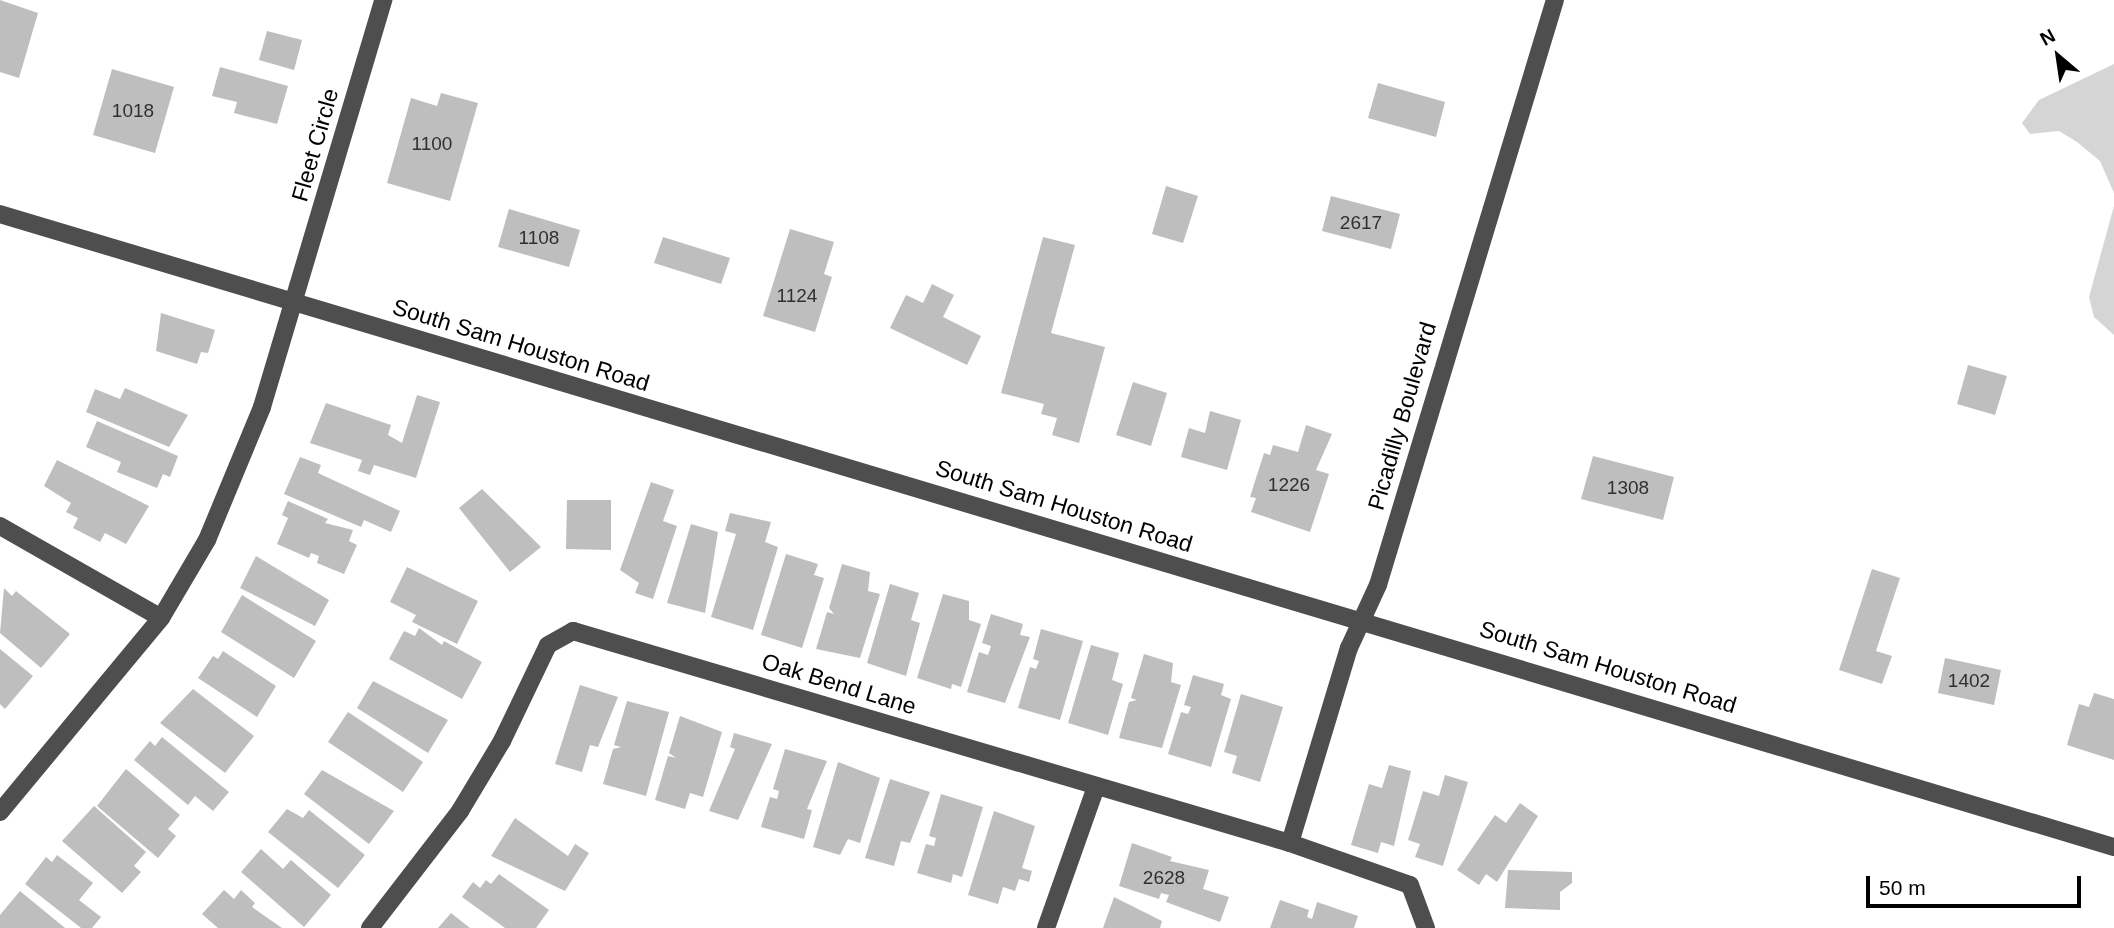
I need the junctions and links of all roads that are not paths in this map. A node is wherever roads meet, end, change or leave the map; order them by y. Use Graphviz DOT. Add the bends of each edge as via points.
graph roads {
  1 [pos="383,0"];
  2 [pos="1555,0"];
  3 [pos="0,214"];
  4 [pos="295,304"];
  5 [pos="1,526"];
  6 [pos="161,618"];
  7 [pos="1364,621"];
  8 [pos="1096,787"];
  9 [pos="0,812"];
  10 [pos="1290,843"];
  11 [pos="2114,847"];
  12 [pos="1425,920"];
  13 [pos="370,928"];
  14 [pos="1046,928"];
  1 -- 4 [label="street, Fleet Circle"];
  2 -- 7 [label="street, Picadilly Boulevard"];
  3 -- 4 [label="street, South Sam Houston Road"];
  4 -- 6 [label="street, Fleet Circle" via="242,465 207,540"];
  4 -- 7 [label="street, South Sam Houston Road"];
  5 -- 6 [label="street"];
  6 -- 9 [label="street, Fleet Circle"];
  7 -- 10 [label="street, Picadilly Boulevard" via="1349,648"];
  7 -- 11 [label="street, South Sam Houston Road"];
  8 -- 10 [label="street, Oak Bend Lane"];
  8 -- 13 [label="street, Oak Bend Lane" via="573,631 548,645 502,741 460,811"];
  8 -- 14 [label="street"];
  10 -- 12 [label="street, Oak Bend Lane" via="1410,886"];
}
